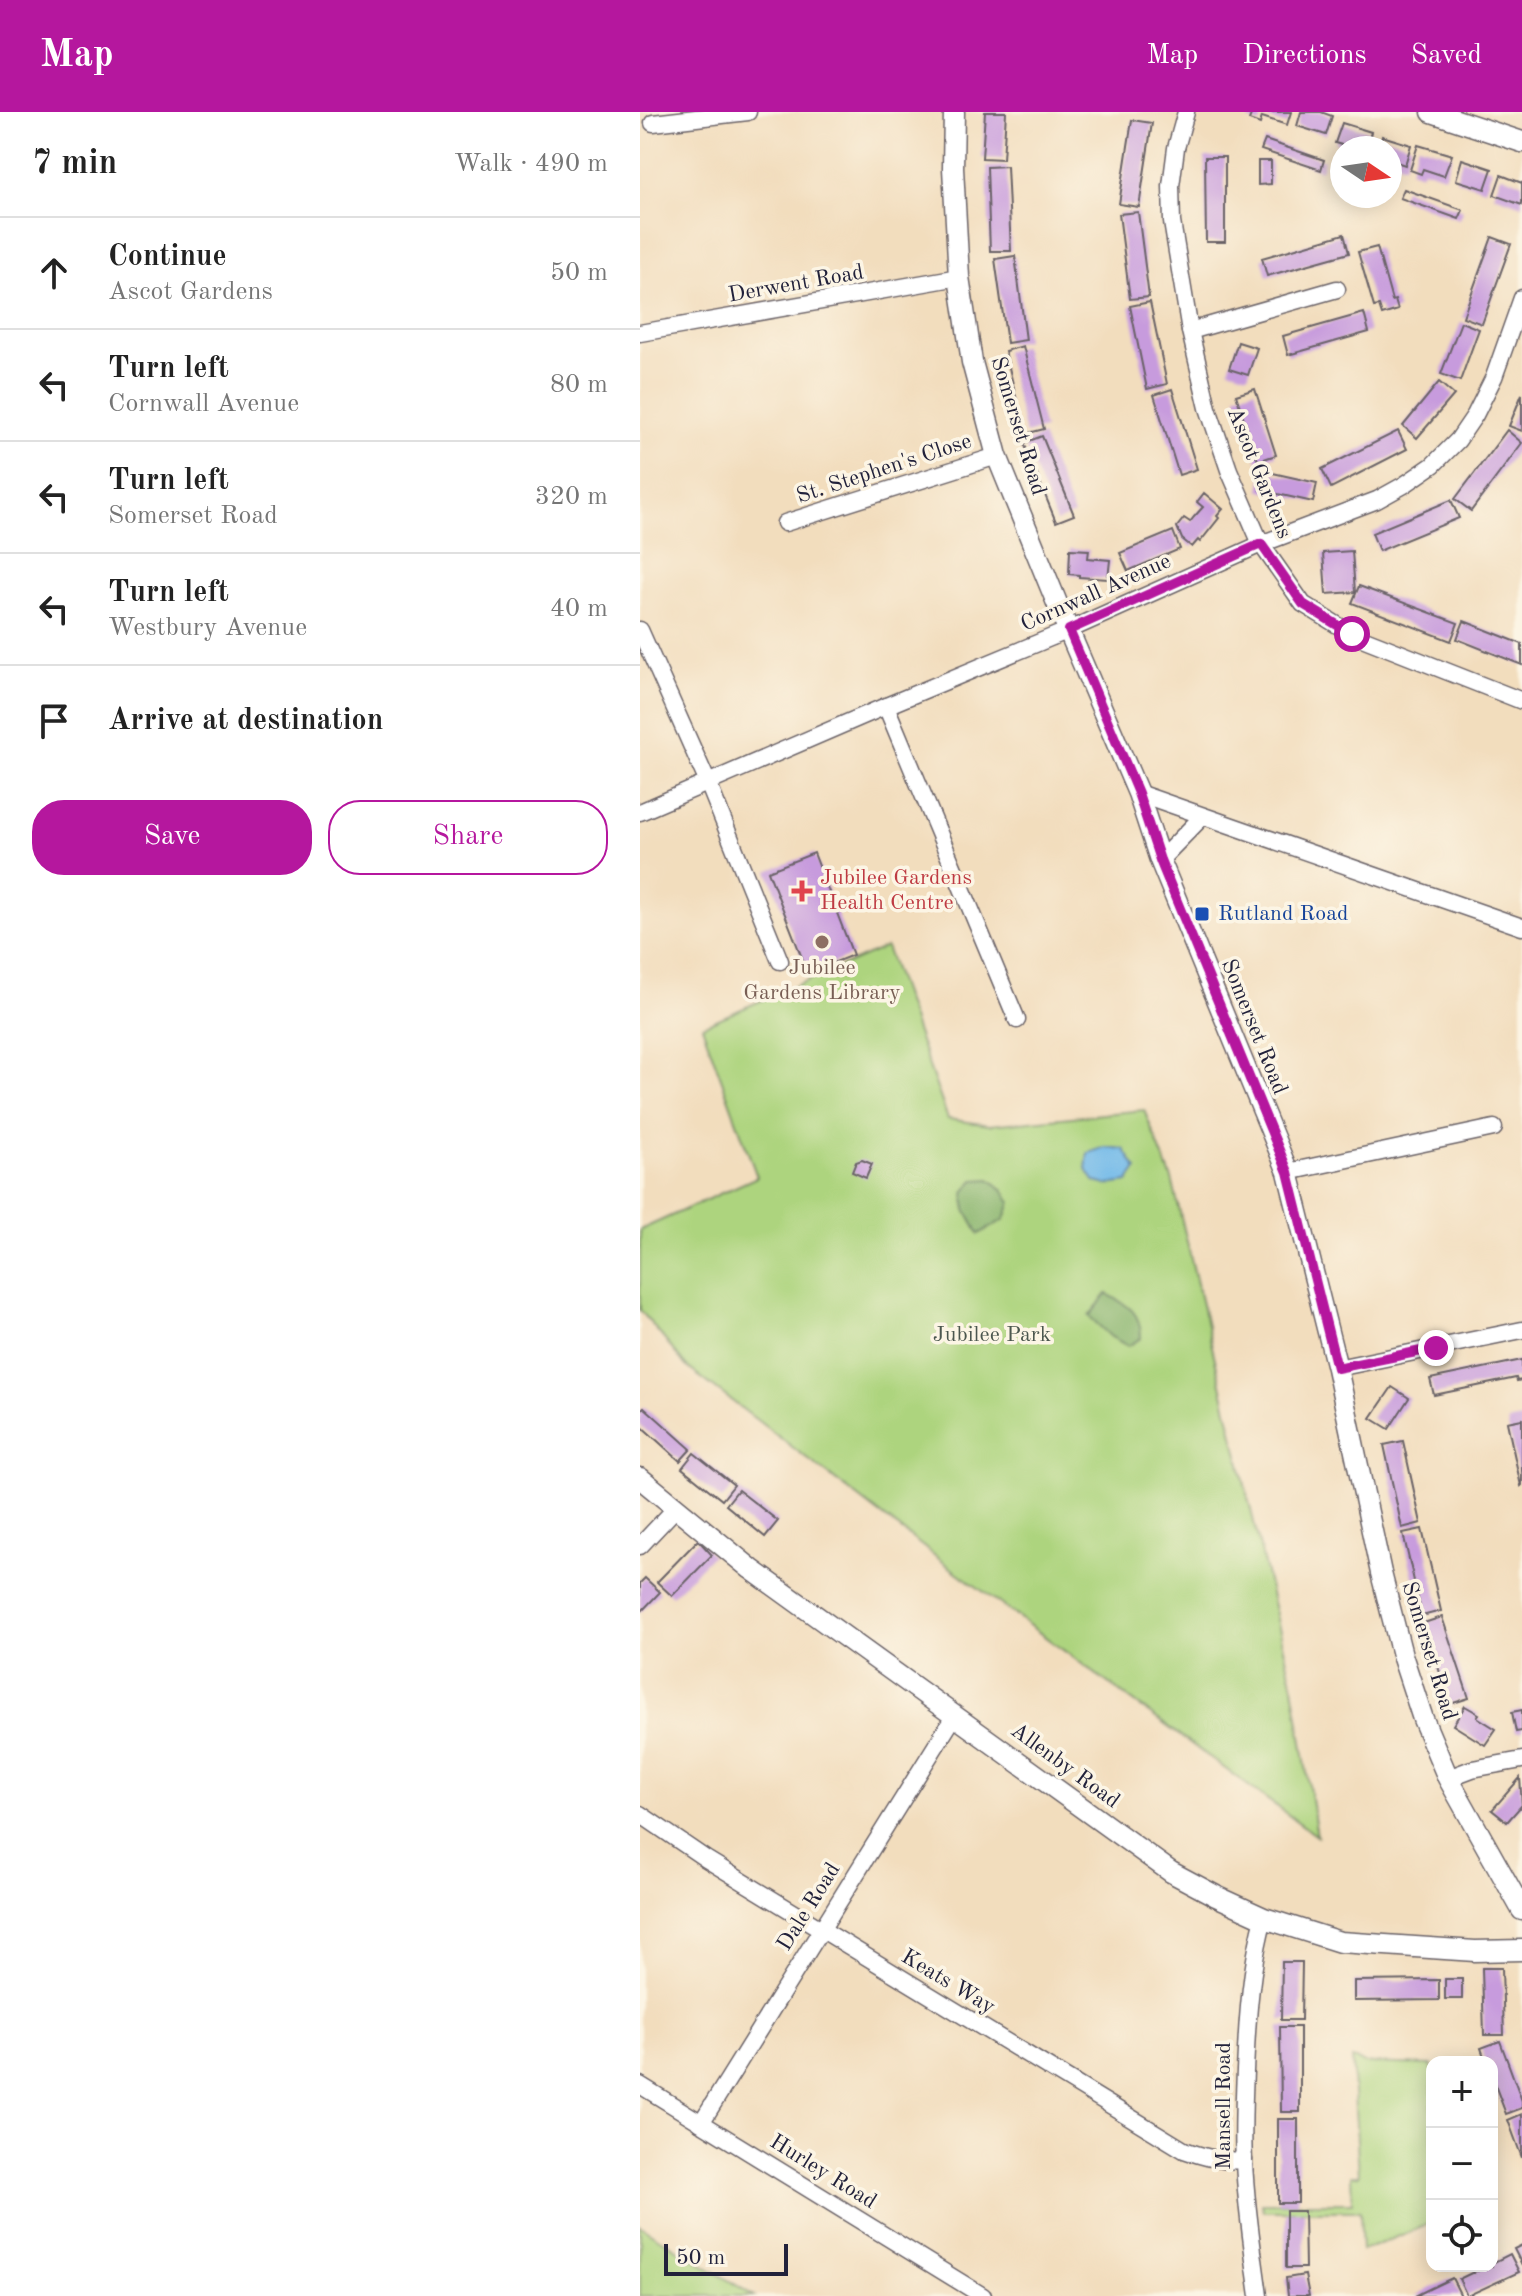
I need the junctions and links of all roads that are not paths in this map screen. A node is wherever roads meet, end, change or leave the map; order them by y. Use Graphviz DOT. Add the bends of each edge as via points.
graph roads {
  1 [pos="748,112"];
  2 [pos="954,112"];
  3 [pos="1186,112"];
  4 [pos="1432,112"];
  5 [pos="653,123"];
  6 [pos="1522,142"];
  7 [pos="959,277"];
  8 [pos="1337,289"];
  9 [pos="1522,298"];
  10 [pos="1190,331"];
  11 [pos="640,333"];
  12 [pos="997,456"];
  13 [pos="785,523"];
  14 [pos="1261,544"];
  15 [pos="640,630"];
  16 [pos="1069,630"];
  17 [pos="1522,701"];
  18 [pos="886,706"];
  19 [pos="708,783"];
  20 [pos="1138,793"];
  21 [pos="640,812"];
  22 [pos="1202,817"];
  23 [pos="1160,860"];
  24 [pos="1522,927"];
  25 [pos="780,961"];
  26 [pos="1017,1020"];
  27 [pos="1494,1128"];
  28 [pos="1288,1172"];
  29 [pos="1522,1330"];
  30 [pos="1337,1368"];
  31 [pos="640,1478"];
  32 [pos="675,1509"];
  33 [pos="640,1546"];
  34 [pos="955,1715"];
  35 [pos="1522,1760"];
  36 [pos="1448,1778"];
  37 [pos="640,1814"];
  38 [pos="1522,1910"];
  39 [pos="1264,1918"];
  40 [pos="821,1930"];
  41 [pos="1522,1950"];
  42 [pos="640,2085"];
  43 [pos="701,2123"];
  44 [pos="1244,2160"];
  45 [pos="983,2296"];
  46 [pos="1259,2296"];
  1 -- 5 [label="street"];
  2 -- 7 [label="street, Somerset Road"];
  3 -- 10 [label="street, Ascot Gardens" via="1171,186"];
  4 -- 6 [label="street"];
  7 -- 11 [label="street, Derwent Road"];
  7 -- 12 [label="street, Somerset Road" via="972,362"];
  8 -- 10 [label="street"];
  9 -- 14 [label="street, Cornwall Avenue" via="1475,415 1433,465 1377,500"];
  10 -- 14 [label="street, Ascot Gardens" via="1208,408"];
  12 -- 13 [label="street, St. Stephen's Close"];
  12 -- 16 [label="street, Somerset Road"];
  14 -- 16 [label="street, Cornwall Avenue"];
  14 -- 17 [label="street, Ascot Gardens" via="1303,604 1352,634"];
  15 -- 19 [label="street"];
  16 -- 18 [label="street, Cornwall Avenue"];
  16 -- 20 [label="street, Somerset Road"];
  18 -- 19 [label="street, Cornwall Avenue"];
  18 -- 26 [label="street"];
  19 -- 21 [label="street, Cornwall Avenue"];
  19 -- 25 [label="street"];
  20 -- 22 [label="street"];
  20 -- 23 [label="street, Somerset Road"];
  22 -- 23 [label="street"];
  22 -- 24 [label="street"];
  23 -- 28 [label="street, Somerset Road"];
  27 -- 28 [label="street"];
  28 -- 30 [label="street, Somerset Road"];
  29 -- 30 [label="street"];
  30 -- 36 [label="street, Somerset Road" via="1402,1655"];
  31 -- 32 [label="street, Allenby Road"];
  32 -- 33 [label="street"];
  32 -- 34 [label="street, Allenby Road"];
  34 -- 39 [label="street, Allenby Road" via="1171,1872"];
  34 -- 40 [label="street, Dale Road"];
  35 -- 36 [label="street"];
  36 -- 38 [label="street, Somerset Road"];
  37 -- 40 [label="street, Keats Way"];
  39 -- 41 [label="street, Allenby Road" via="1340,1942"];
  39 -- 44 [label="street, Mansell Road" via="1247,2017"];
  40 -- 43 [label="street, Dale Road"];
  40 -- 44 [label="street, Keats Way" via="1184,2150 1210,2159"];
  42 -- 43 [label="street, Hurley Road"];
  43 -- 45 [label="street, Hurley Road"];
  44 -- 46 [label="street, Mansell Road"];
}
